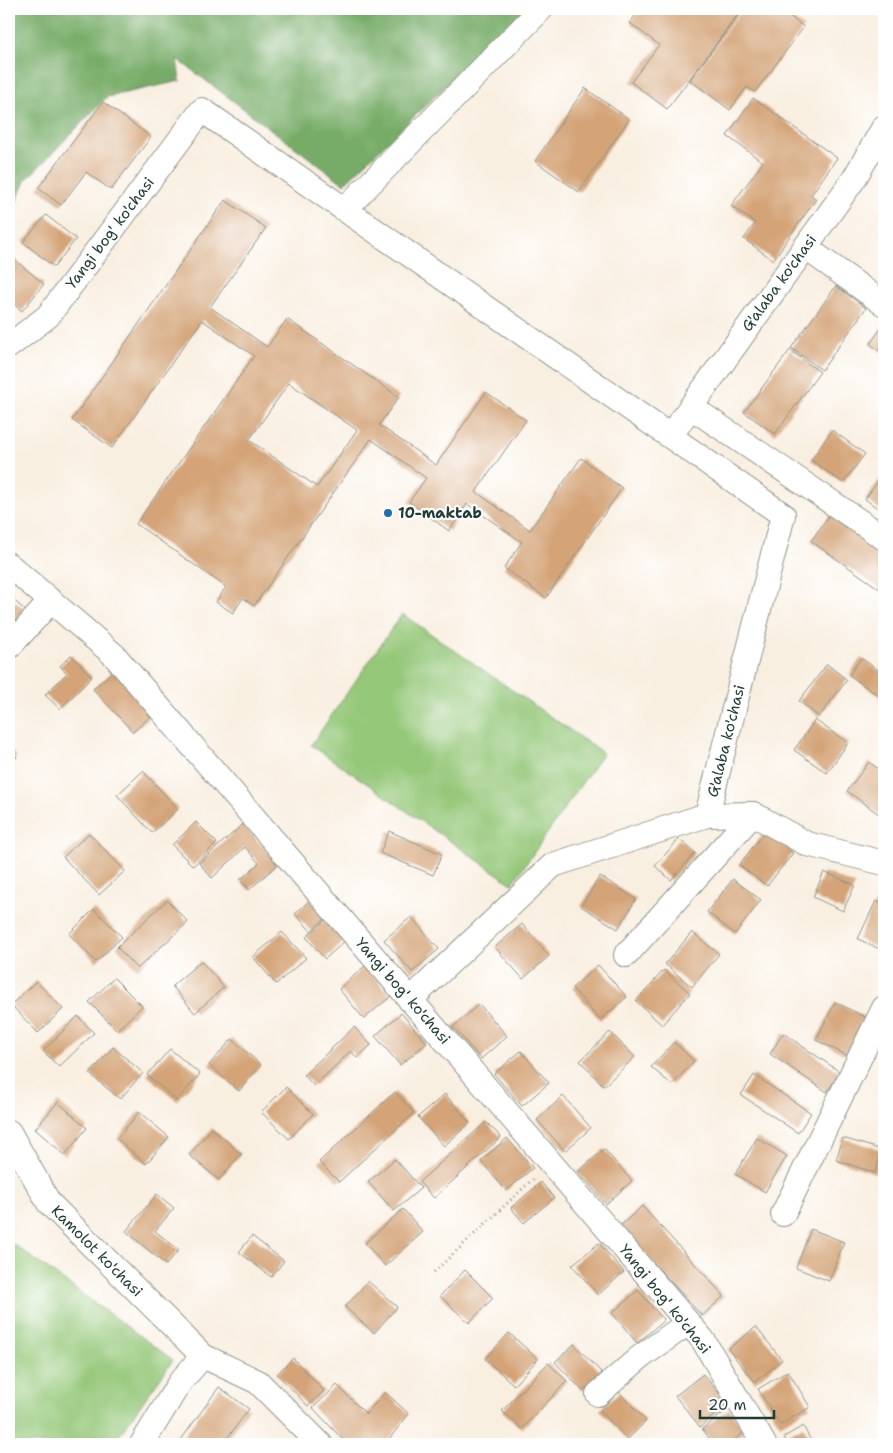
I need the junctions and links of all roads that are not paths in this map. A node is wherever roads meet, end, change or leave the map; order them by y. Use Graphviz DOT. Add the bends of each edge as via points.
graph roads {
  1 [pos="541,9"];
  2 [pos="884,127"];
  3 [pos="344,209"];
  4 [pos="805,247"];
  5 [pos="884,304"];
  6 [pos="9,346"];
  7 [pos="691,407"];
  8 [pos="670,436"];
  9 [pos="884,538"];
  10 [pos="9,565"];
  11 [pos="51,601"];
  12 [pos="9,647"];
  13 [pos="753,814"];
  14 [pos="708,815"];
  15 [pos="884,863"];
  16 [pos="626,955"];
  17 [pos="410,1000"];
  18 [pos="884,1008"];
  19 [pos="9,1132"];
  20 [pos="783,1214"];
  21 [pos="688,1323"];
  22 [pos="203,1356"];
  23 [pos="598,1394"];
  24 [pos="142,1444"];
  25 [pos="320,1444"];
  26 [pos="764,1444"];
  1 -- 3 [label="street"];
  2 -- 4 [label="street, G'alaba ko'chasi" via="854,179"];
  3 -- 6 [label="street, Yangi bog' ko'chasi" via="202,110 48,316"];
  3 -- 8 [label="street"];
  4 -- 5 [label="street"];
  4 -- 7 [label="street, G'alaba ko'chasi"];
  7 -- 8 [label="street, G'alaba ko'chasi"];
  7 -- 9 [label="street"];
  8 -- 14 [label="street, G'alaba ko'chasi" via="783,515"];
  10 -- 11 [label="street, Yangi bog' ko'chasi"];
  11 -- 12 [label="street"];
  11 -- 17 [label="street, Yangi bog' ko'chasi" via="114,655"];
  13 -- 14 [label="street, G'alaba ko'chasi"];
  13 -- 15 [label="street" via="807,844"];
  13 -- 16 [label="street"];
  14 -- 17 [label="street" via="553,865"];
  17 -- 21 [label="street, Yangi bog' ko'chasi"];
  18 -- 20 [label="street"];
  19 -- 22 [label="street, Kamolot ko'chasi" via="49,1204"];
  21 -- 23 [label="street" via="639,1358"];
  21 -- 26 [label="street, Yangi bog' ko'chasi" via="703,1340"];
  22 -- 24 [label="street" via="180,1382"];
  22 -- 25 [label="street, Kamolot ko'chasi" via="258,1382"];
}
